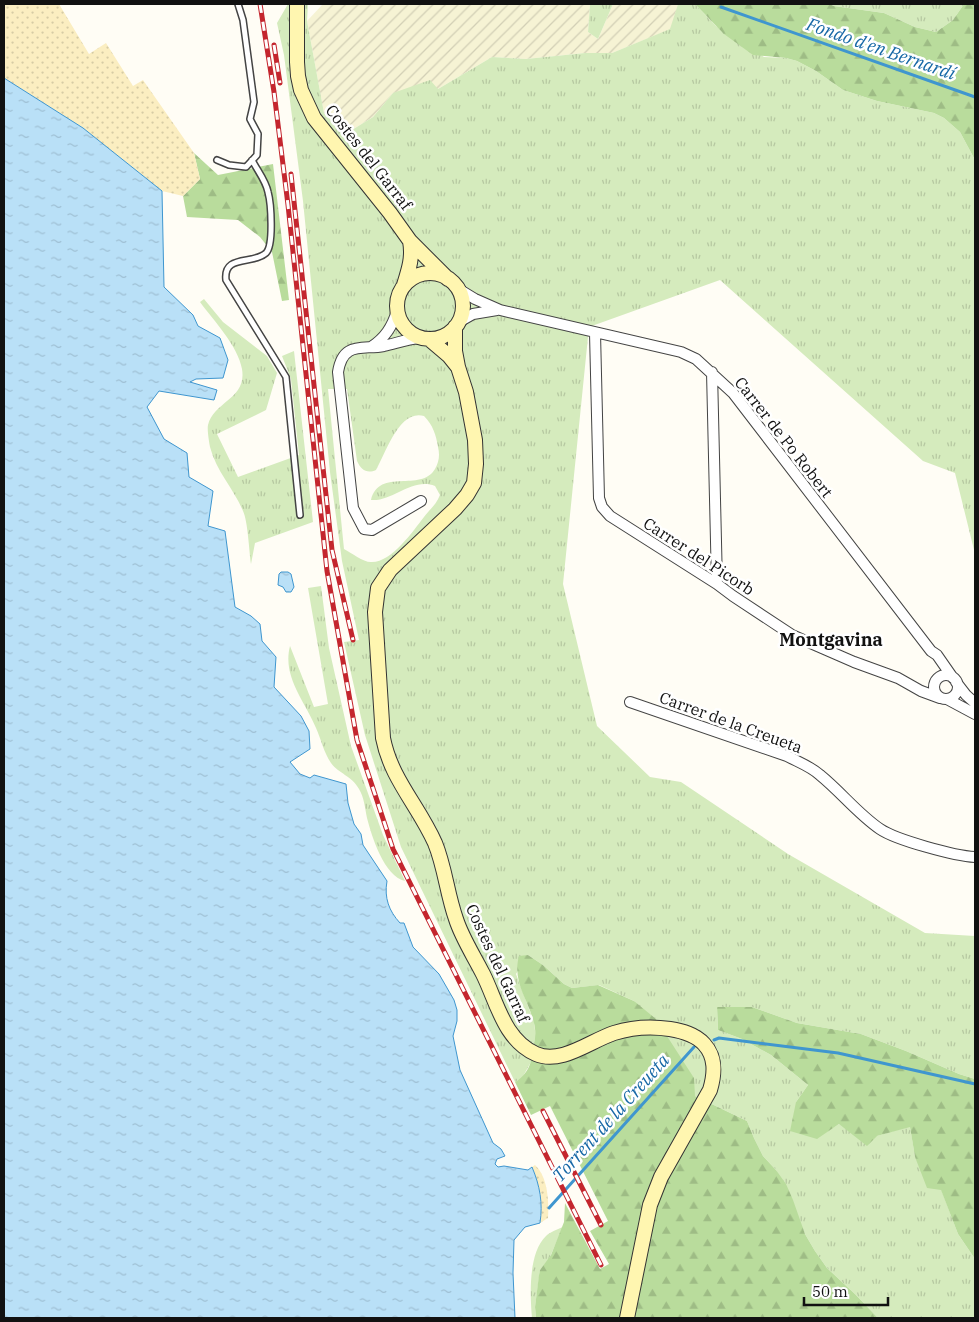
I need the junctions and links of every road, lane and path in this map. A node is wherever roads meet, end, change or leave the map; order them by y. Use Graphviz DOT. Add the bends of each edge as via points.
graph roads {
  1 [pos="238,4"];
  2 [pos="298,4"];
  3 [pos="217,160"];
  4 [pos="252,160"];
  5 [pos="410,241"];
  6 [pos="453,283"];
  7 [pos="404,285"];
  8 [pos="500,310"];
  9 [pos="397,311"];
  10 [pos="457,325"];
  11 [pos="595,333"];
  12 [pos="424,338"];
  13 [pos="371,346"];
  14 [pos="458,367"];
  15 [pos="712,372"];
  16 [pos="421,501"];
  17 [pos="300,515"];
  18 [pos="717,584"];
  19 [pos="931,651"];
  20 [pos="940,678"];
  21 [pos="954,679"];
  22 [pos="944,699"];
  23 [pos="630,702"];
  24 [pos="975,703"];
  25 [pos="975,714"];
  26 [pos="975,857"];
  27 [pos="626,1318"];
  1 -- 4 [label="lane" via="254,102 250,119 258,134 257,155"];
  2 -- 5 [label="main road, Costes del Garraf" via="297,62 306,103"];
  3 -- 4 [label="lane" via="246,167"];
  4 -- 17 [label="lane" via="268,190 272,240 264,255 228,267 226,280 286,377"];
  5 -- 6 [label="main road, Costes del Garraf"];
  5 -- 7 [label="main road" via="411,266"];
  6 -- 7 [label="main road" via="434,273 425,273"];
  6 -- 8 [label="street, Carrer de Po Robert" via="475,299"];
  6 -- 10 [label="main road" via="463,305"];
  7 -- 9 [label="main road" via="398,297"];
  8 -- 10 [label="street, Carrer de Po Robert" via="473,314"];
  8 -- 11 [label="street, Carrer de Po Robert"];
  9 -- 12 [label="main road" via="404,328"];
  9 -- 13 [label="street" via="390,330"];
  10 -- 12 [label="main road" via="443,336"];
  10 -- 14 [label="main road, Costes del Garraf" via="455,351"];
  11 -- 15 [label="street, Carrer de Po Robert" via="681,352"];
  11 -- 18 [label="street, Carrer del Picorb" via="599,498 602,507"];
  12 -- 13 [label="street"];
  12 -- 14 [label="main road, Costes del Garraf" via="449,356"];
  13 -- 16 [label="street" via="358,347 348,353 342,358 338,372 353,508 364,529 372,530"];
  14 -- 27 [label="main road, Costes del Garraf" via="474,440 474,483 467,496 390,570 378,588 375,612 383,738 396,778 437,848 456,922 502,1019 518,1043 536,1054 559,1056 614,1033 651,1026 690,1034 709,1049 714,1078 661,1177 650,1205"];
  15 -- 18 [label="street"];
  15 -- 19 [label="street, Carrer de Po Robert" via="733,392"];
  18 -- 22 [label="street, Carrer del Picorb" via="792,635"];
  19 -- 20 [label="street, Carrer de Po Robert"];
  19 -- 21 [label="street, Carrer de Po Robert"];
  20 -- 21 [label="street" via="950,676"];
  20 -- 22 [label="street" via="936,680 935,693"];
  21 -- 22 [label="street" via="958,686 956,692"];
  21 -- 24 [label="street"];
  22 -- 25 [label="street, Carrer del Picorb"];
  23 -- 26 [label="street, Carrer de la Creueta" via="787,756 807,766 820,774 871,823 891,836"];
}
